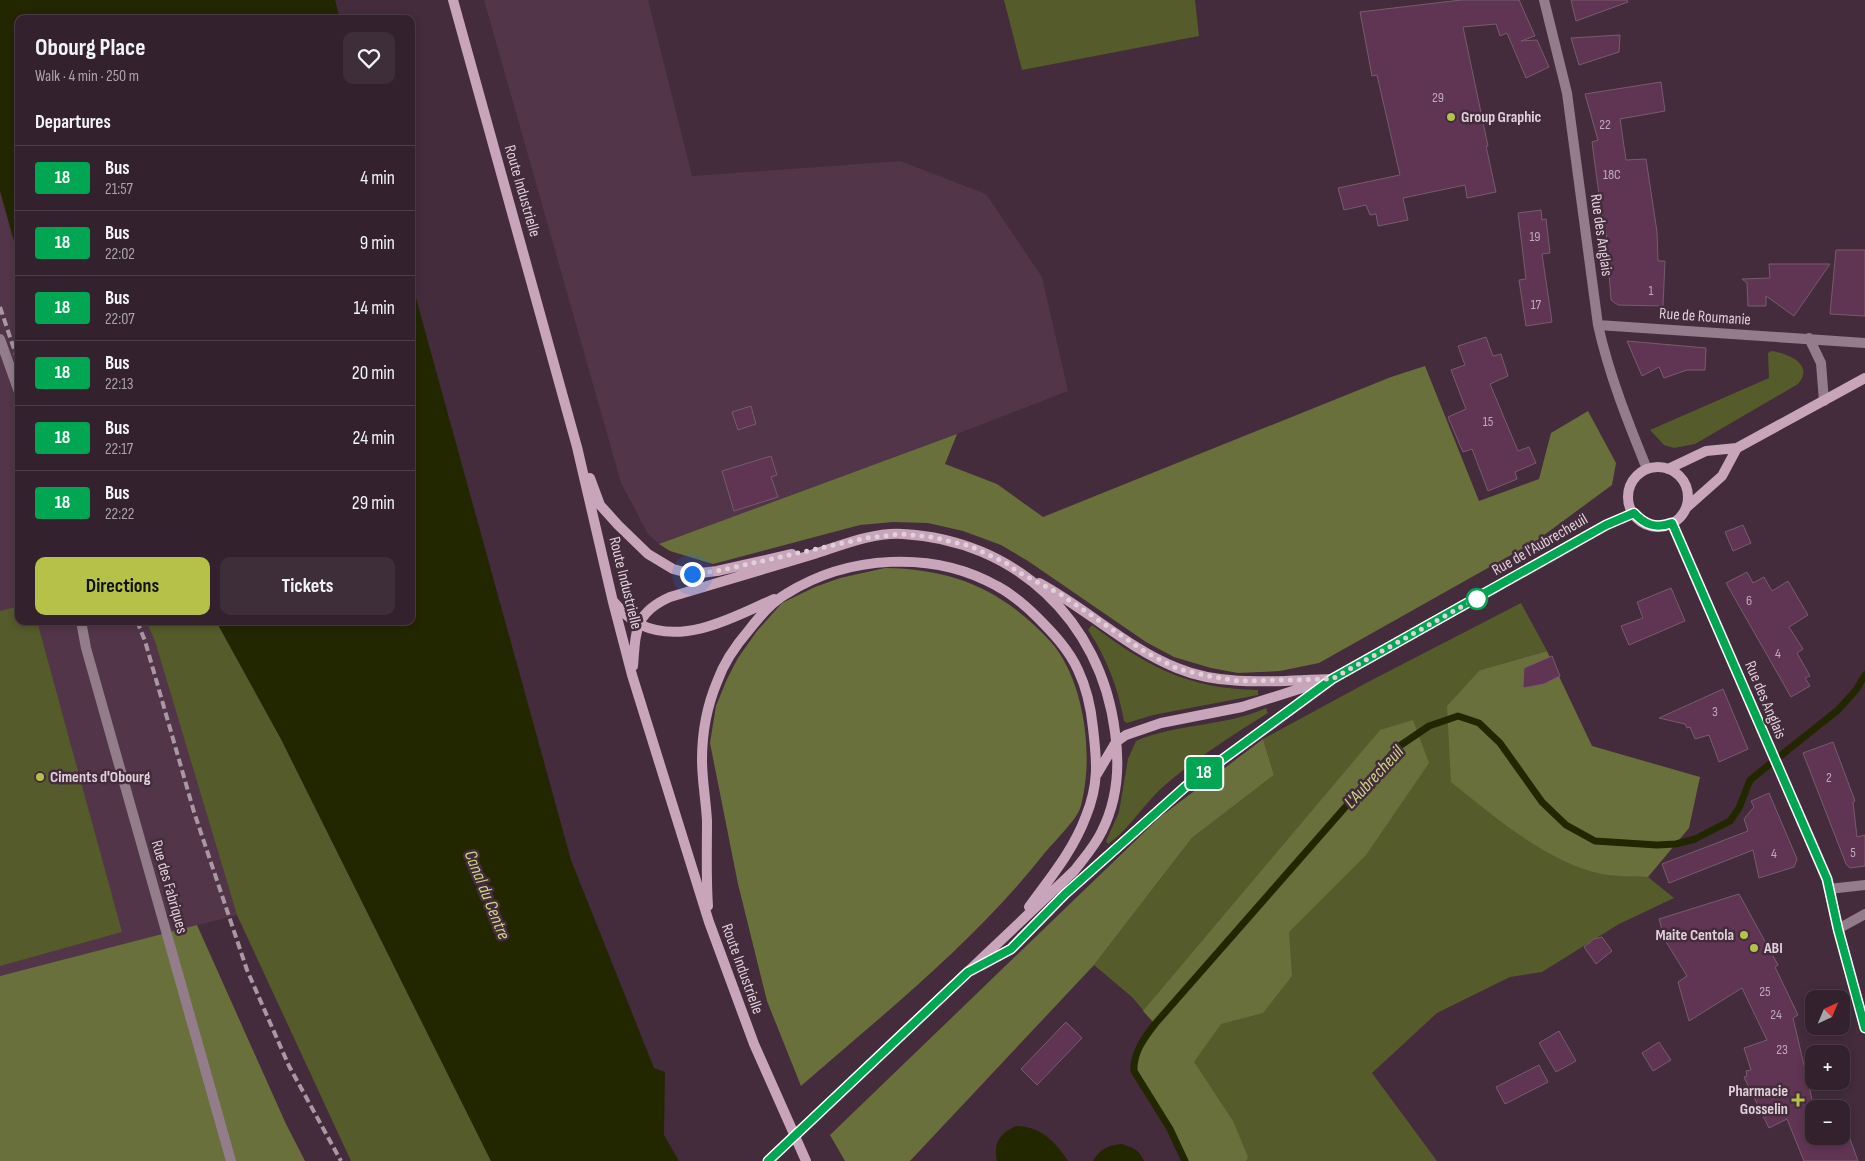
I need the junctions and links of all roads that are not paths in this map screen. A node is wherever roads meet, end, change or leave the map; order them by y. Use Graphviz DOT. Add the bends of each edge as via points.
graph roads {
  1 [pos="452,0"];
  2 [pos="1544,0"];
  3 [pos="1598,325"];
  4 [pos="0,338"];
  5 [pos="1809,338"];
  6 [pos="1865,343"];
  7 [pos="1865,378"];
  8 [pos="15,381"];
  9 [pos="1824,401"];
  10 [pos="577,447"];
  11 [pos="1737,448"];
  12 [pos="1647,469"];
  13 [pos="1668,469"];
  14 [pos="1686,508"];
  15 [pos="1634,513"];
  16 [pos="1672,523"];
  17 [pos="866,538"];
  18 [pos="1018,572"];
  19 [pos="784,594"];
  20 [pos="613,602"];
  21 [pos="639,624"];
  22 [pos="82,625"];
  23 [pos="632,675"];
  24 [pos="1332,679"];
  25 [pos="1116,742"];
  26 [pos="1098,774"];
  27 [pos="1865,885"];
  28 [pos="1829,889"];
  29 [pos="1865,914"];
  30 [pos="709,922"];
  31 [pos="1838,929"];
  32 [pos="1012,930"];
  33 [pos="968,972"];
  34 [pos="1865,1028"];
  35 [pos="230,1161"];
  36 [pos="768,1161"];
  37 [pos="806,1161"];
  1 -- 10 [label="main road, Route Industrielle"];
  2 -- 3 [label="street, Rue des Anglais" via="1567,93"];
  3 -- 5 [label="street, Rue de Roumanie"];
  3 -- 12 [label="street, Rue des Anglais" via="1613,379"];
  4 -- 8 [label="street"];
  5 -- 6 [label="street, Rue de Roumanie"];
  5 -- 9 [label="street" via="1822,363"];
  7 -- 9 [label="main road"];
  9 -- 11 [label="main road"];
  10 -- 17 [label="main road" via="600,505 648,554 673,569 692,574 717,571"];
  10 -- 20 [label="main road, Route Industrielle"];
  11 -- 13 [label="main road" via="1706,451"];
  11 -- 14 [label="main road" via="1722,476"];
  12 -- 13 [label="main road"];
  12 -- 15 [label="main road" via="1638,475 1629,493"];
  13 -- 14 [label="main road" via="1684,480 1688,499"];
  14 -- 16 [label="main road"];
  15 -- 16 [label="main road" via="1647,524 1664,526"];
  15 -- 24 [label="main road, Rue de l'Aubrecheuil" via="1606,525"];
  16 -- 28 [label="street, Rue des Anglais"];
  17 -- 18 [label="main road" via="900,534 932,537 970,546"];
  17 -- 21 [label="main road" via="670,598 644,613"];
  18 -- 24 [label="main road" via="1060,594 1147,653 1178,669 1238,681"];
  18 -- 25 [label="main road" via="1072,621 1087,645 1103,677 1112,709"];
  19 -- 21 [label="main road" via="704,628 682,632 654,630"];
  19 -- 26 [label="main road" via="817,577 844,569 872,563 911,561 939,564 998,586 1050,630 1078,668 1090,701"];
  19 -- 30 [label="main road" via="739,641 725,662 711,699 702,761"];
  20 -- 21 [label="main road"];
  20 -- 23 [label="main road, Route Industrielle"];
  21 -- 23 [label="main road"];
  22 -- 35 [label="street, Rue des Fabriques"];
  23 -- 30 [label="main road, Route Industrielle"];
  24 -- 25 [label="main road" via="1242,707 1161,723 1126,735"];
  24 -- 33 [label="main road" via="1185,787 1065,894 1011,949"];
  25 -- 26 [label="main road"];
  25 -- 32 [label="main road" via="1119,763 1116,788 1102,832 1074,871"];
  26 -- 32 [label="main road" via="1087,815 1073,846"];
  27 -- 28 [label="street"];
  28 -- 31 [label="street, Rue des Anglais"];
  29 -- 31 [label="street"];
  30 -- 37 [label="main road, Route Industrielle" via="754,1044"];
  31 -- 34 [label="street, Rue des Anglais"];
  32 -- 33 [label="main road"];
  33 -- 36 [label="main road, bridge"];
}
